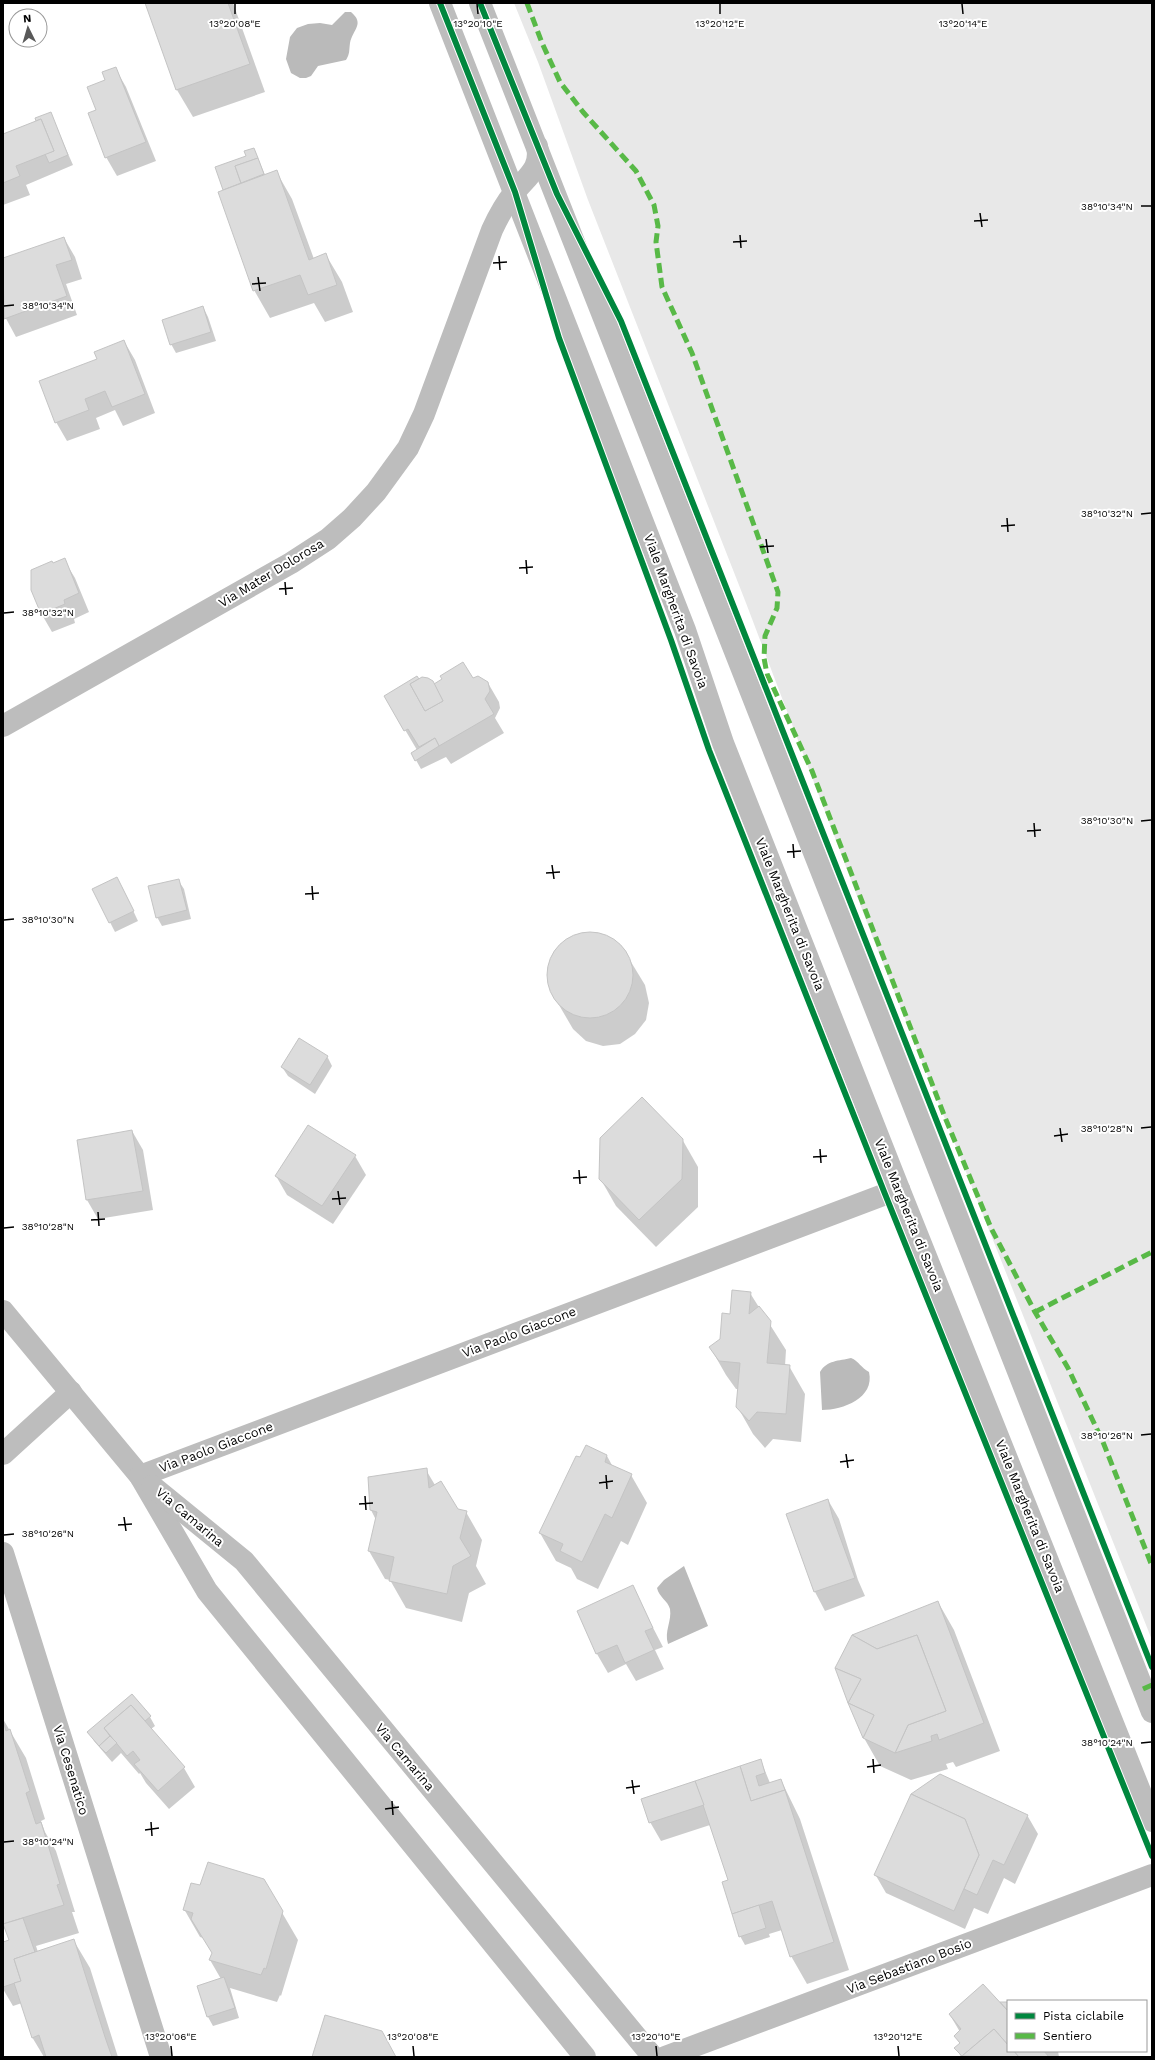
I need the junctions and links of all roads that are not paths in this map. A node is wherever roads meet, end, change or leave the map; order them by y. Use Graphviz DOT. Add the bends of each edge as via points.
graph roads {
  1 [pos="440,3"];
  2 [pos="480,3"];
  3 [pos="537,145"];
  4 [pos="515,192"];
  5 [pos="557,194"];
  6 [pos="3,726"];
  7 [pos="899,1189"];
  8 [pos="3,1311"];
  9 [pos="71,1392"];
  10 [pos="3,1454"];
  11 [pos="140,1476"];
  12 [pos="3,1553"];
  13 [pos="1152,1712"];
  14 [pos="1152,1821"];
  15 [pos="1152,1875"];
  16 [pos="161,2057"];
  17 [pos="585,2057"];
  18 [pos="653,2057"];
  19 [pos="665,2057"];
  1 -- 4 [label="street, Viale Margherita di Savoia"];
  2 -- 3 [label="street"];
  3 -- 4 [label="street, Via Mater Dolorosa" via="538,164"];
  3 -- 5 [label="street"];
  4 -- 5 [label="street" via="526,186 541,183"];
  4 -- 6 [label="street, Via Mater Dolorosa" via="492,230 424,414 408,448 376,492 352,518 328,539 291,564"];
  4 -- 7 [label="street, Viale Margherita di Savoia" via="685,630 723,743"];
  5 -- 13 [label="street"];
  7 -- 11 [label="street, Via Paolo Giaccone"];
  7 -- 14 [label="street, Viale Margherita di Savoia"];
  8 -- 9 [label="street, Via Camarina"];
  9 -- 10 [label="street"];
  9 -- 11 [label="street, Via Camarina"];
  11 -- 17 [label="street, Via Camarina" via="207,1591"];
  11 -- 18 [label="street, Via Camarina" via="244,1561"];
  12 -- 16 [label="street, Via Cesenatico"];
  15 -- 19 [label="street, Via Sebastiano Bosio"];
}
